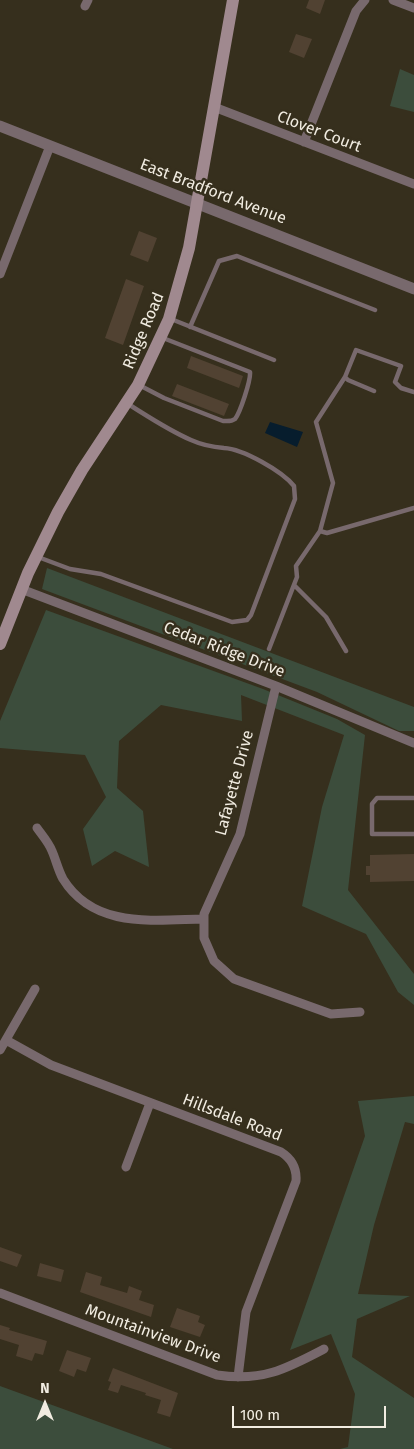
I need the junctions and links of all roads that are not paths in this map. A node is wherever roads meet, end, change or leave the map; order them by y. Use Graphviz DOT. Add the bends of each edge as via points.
graph roads {
  1 [pos="234,0"];
  2 [pos="365,0"];
  3 [pos="394,0"];
  4 [pos="414,8"];
  5 [pos="214,108"];
  6 [pos="0,126"];
  7 [pos="304,142"];
  8 [pos="50,146"];
  9 [pos="414,184"];
  10 [pos="197,204"];
  11 [pos="0,274"];
  12 [pos="414,289"];
  13 [pos="375,310"];
  14 [pos="169,318"];
  15 [pos="190,326"];
  16 [pos="162,338"];
  17 [pos="274,360"];
  18 [pos="345,377"];
  19 [pos="138,385"];
  20 [pos="374,391"];
  21 [pos="414,392"];
  22 [pos="127,403"];
  23 [pos="414,508"];
  24 [pos="320,531"];
  25 [pos="35,556"];
  26 [pos="294,585"];
  27 [pos="21,589"];
  28 [pos="0,644"];
  29 [pos="269,649"];
  30 [pos="346,651"];
  31 [pos="276,686"];
  32 [pos="414,744"];
  33 [pos="414,798"];
  34 [pos="37,828"];
  35 [pos="414,834"];
  36 [pos="203,919"];
  37 [pos="35,989"];
  38 [pos="360,1012"];
  39 [pos="6,1040"];
  40 [pos="0,1050"];
  41 [pos="150,1103"];
  42 [pos="126,1167"];
  43 [pos="0,1293"];
  44 [pos="324,1349"];
  45 [pos="238,1378"];
  1 -- 5 [label="main road, Ridge Road"];
  2 -- 7 [label="street" via="356,11"];
  3 -- 4 [label="street"];
  5 -- 7 [label="street, Clover Court"];
  5 -- 10 [label="main road, Ridge Road"];
  6 -- 8 [label="street, East Bradford Avenue"];
  7 -- 9 [label="street, Clover Court"];
  8 -- 10 [label="street, East Bradford Avenue"];
  8 -- 11 [label="street"];
  10 -- 12 [label="street, East Bradford Avenue"];
  10 -- 14 [label="main road, Ridge Road" via="184,271"];
  13 -- 15 [label="lane" via="238,256 220,261"];
  14 -- 15 [label="lane"];
  14 -- 16 [label="main road, Ridge Road"];
  15 -- 17 [label="lane"];
  16 -- 19 [label="main road, Ridge Road"];
  16 -- 19 [label="lane" via="250,372 249,384 235,418 223,421"];
  18 -- 20 [label="lane"];
  18 -- 21 [label="lane" via="356,350 401,366 396,382 401,388"];
  18 -- 24 [label="lane" via="316,422 333,483"];
  19 -- 22 [label="main road, Ridge Road"];
  22 -- 25 [label="main road, Ridge Road" via="74,484"];
  22 -- 25 [label="lane" via="192,440 254,458 294,486 294,499 251,616 247,620 232,622 101,574"];
  23 -- 24 [label="lane" via="328,533"];
  24 -- 26 [label="lane" via="296,566"];
  25 -- 27 [label="main road, Ridge Road"];
  26 -- 29 [label="lane"];
  26 -- 30 [label="lane" via="326,617"];
  27 -- 28 [label="main road, Ridge Road"];
  27 -- 31 [label="street, Cedar Ridge Drive"];
  31 -- 32 [label="street, Cedar Ridge Drive"];
  31 -- 36 [label="street, Lafayette Drive" via="240,834"];
  33 -- 35 [label="lane" via="377,798 372,804 372,834"];
  34 -- 36 [label="street" via="52,850 63,879 92,908 128,920"];
  36 -- 38 [label="street" via="204,938 210,954 220,968 234,978 331,1014"];
  37 -- 39 [label="street"];
  39 -- 40 [label="street"];
  39 -- 41 [label="street, Hillsdale Road" via="51,1065"];
  41 -- 42 [label="street"];
  41 -- 45 [label="street, Hillsdale Road" via="281,1152 292,1161 296,1171 296,1180 246,1312"];
  43 -- 45 [label="street, Mountainview Drive" via="206,1372"];
  44 -- 45 [label="street, Mountainview Drive" via="281,1372"];
}
